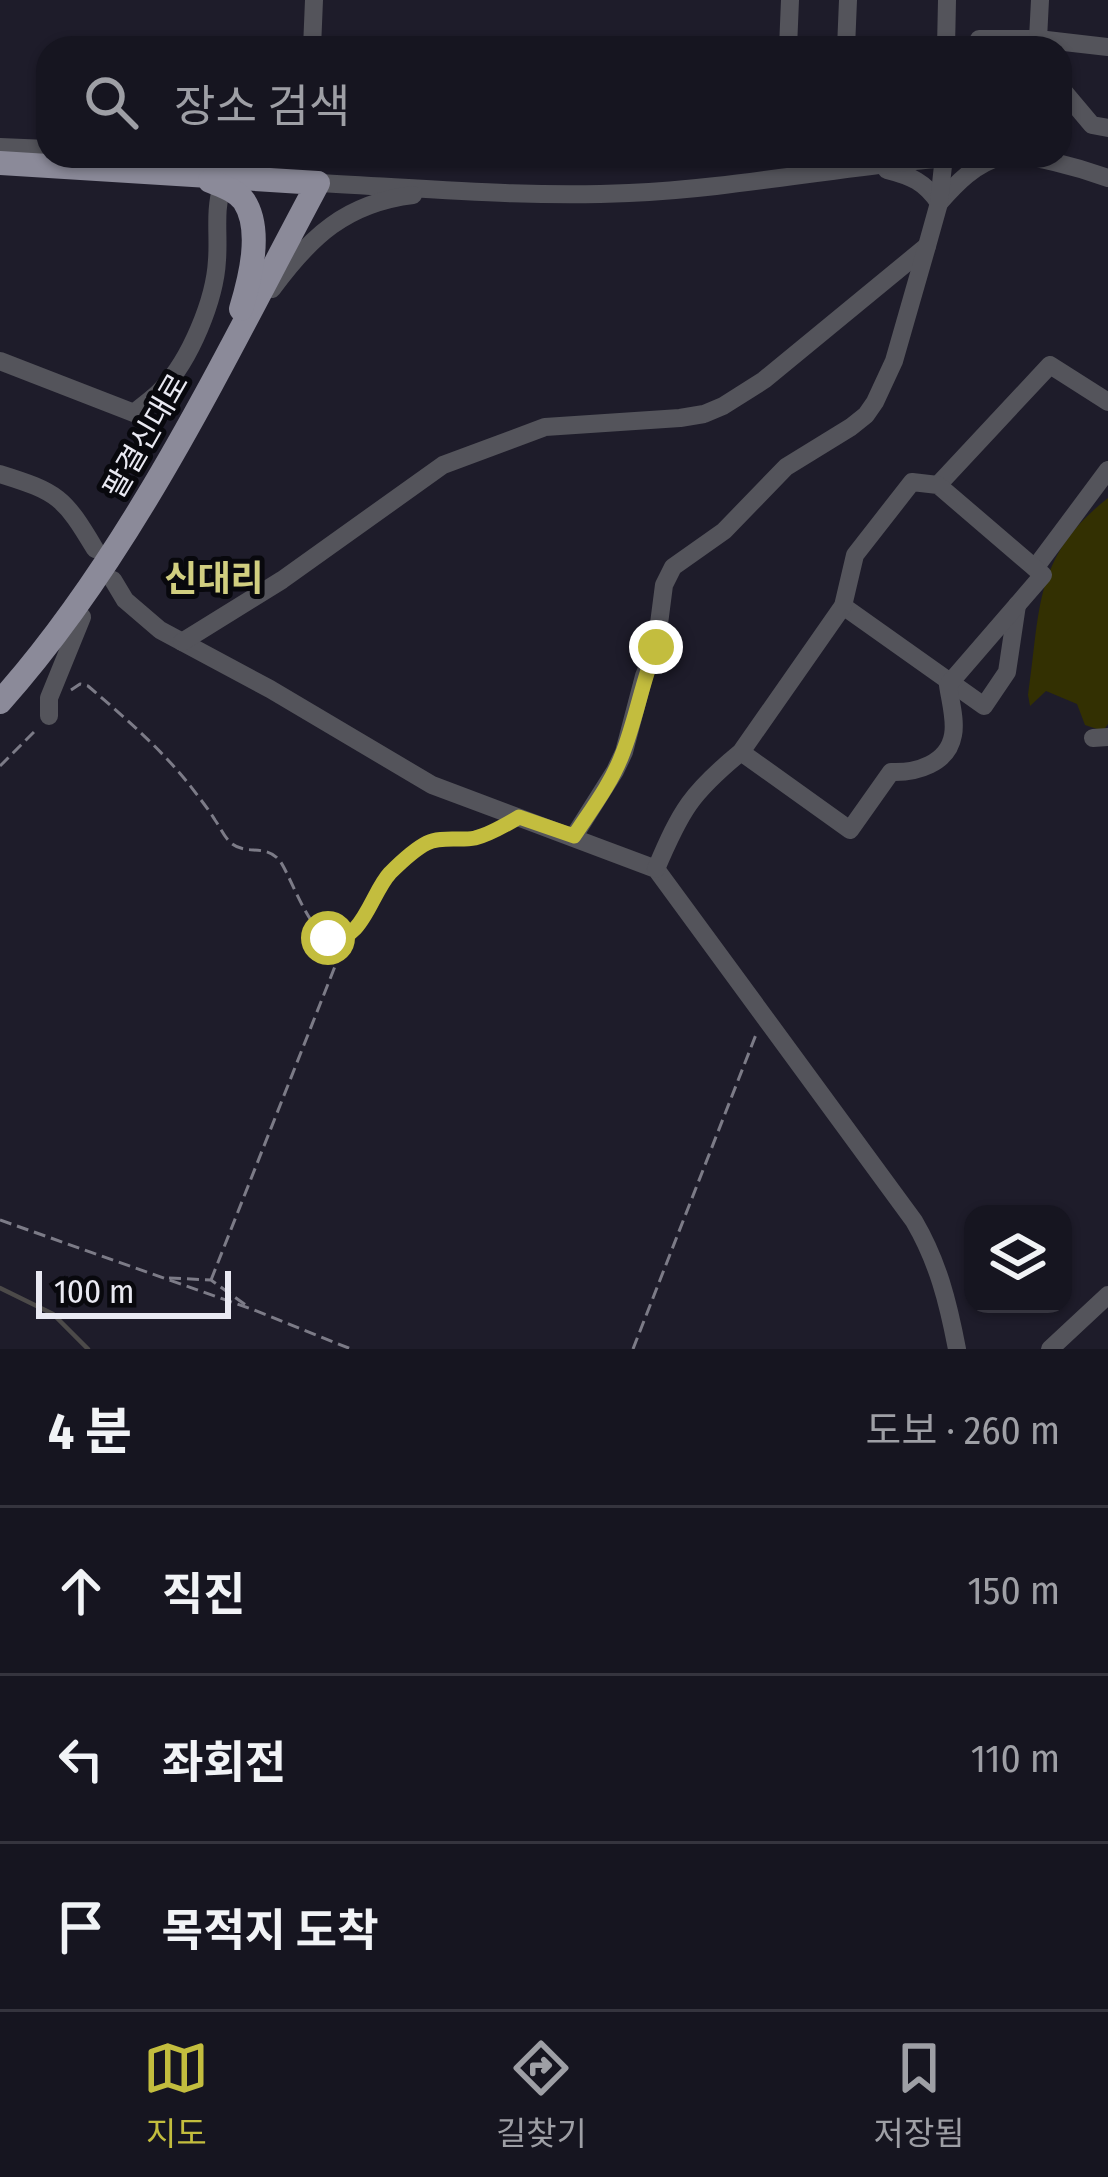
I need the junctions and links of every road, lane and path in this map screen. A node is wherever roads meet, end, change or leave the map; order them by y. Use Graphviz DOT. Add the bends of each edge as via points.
graph roads {
  1 [pos="314,0"];
  2 [pos="790,0"];
  3 [pos="848,0"];
  4 [pos="947,0"];
  5 [pos="1040,0"];
  6 [pos="312,36"];
  7 [pos="788,36"];
  8 [pos="846,36"];
  9 [pos="946,36"];
  10 [pos="1038,36"];
  11 [pos="1072,43"];
  12 [pos="1108,47"];
  13 [pos="1072,102"];
  14 [pos="1108,128"];
  15 [pos="0,147"];
  16 [pos="36,148"];
  17 [pos="0,163"];
  18 [pos="36,165"];
  19 [pos="1072,167"];
  20 [pos="84,168"];
  21 [pos="866,168"];
  22 [pos="879,168"];
  23 [pos="943,168"];
  24 [pos="980,168"];
  25 [pos="225,170"];
  26 [pos="1108,178"];
  27 [pos="318,183"];
  28 [pos="455,189"];
  29 [pos="939,203"];
  30 [pos="927,246"];
  31 [pos="230,347"];
  32 [pos="0,361"];
  33 [pos="1108,402"];
  34 [pos="1108,470"];
  35 [pos="0,474"];
  36 [pos="938,485"];
  37 [pos="95,549"];
  38 [pos="1035,568"];
  39 [pos="113,580"];
  40 [pos="1017,605"];
  41 [pos="844,606"];
  42 [pos="75,609"];
  43 [pos="182,642"];
  44 [pos="950,682"];
  45 [pos="72,689"];
  46 [pos="0,702"];
  47 [pos="50,716"];
  48 [pos="741,752"];
  49 [pos="0,766"];
  50 [pos="519,817"];
  51 [pos="574,836"];
  52 [pos="656,869"];
  53 [pos="347,936"];
  54 [pos="764,1015"];
  55 [pos="0,1220"];
  56 [pos="162,1278"];
  57 [pos="211,1280"];
  58 [pos="1108,1295"];
  59 [pos="254,1310"];
  60 [pos="351,1349"];
  61 [pos="633,1349"];
  62 [pos="957,1349"];
  63 [pos="1050,1349"];
  1 -- 6 [label="street"];
  2 -- 7 [label="street"];
  3 -- 8 [label="street"];
  4 -- 9 [label="street"];
  5 -- 10 [label="street"];
  11 -- 12 [label="street"];
  13 -- 14 [label="street" via="1091,125"];
  15 -- 16 [label="street"];
  17 -- 18 [label="main road"];
  19 -- 26 [label="street"];
  20 -- 25 [label="main road"];
  21 -- 28 [label="street" via="629,193"];
  22 -- 29 [label="street" via="925,184"];
  23 -- 29 [label="street"];
  24 -- 29 [label="street"];
  25 -- 27 [label="main road"];
  25 -- 31 [label="main road" via="252,220 250,269"];
  25 -- 32 [label="street" via="207,311 165,386 134,413"];
  27 -- 28 [label="street"];
  27 -- 31 [label="main road, 팔결신대로"];
  28 -- 31 [label="street" via="374,202 328,226"];
  29 -- 30 [label="street"];
  30 -- 43 [label="street" via="723,406 680,418 544,427 443,465"];
  30 -- 51 [label="street" via="894,361 866,416 786,467 668,574 624,752"];
  31 -- 42 [label="main road, 팔결신대로"];
  33 -- 36 [label="street" via="1050,364"];
  34 -- 38 [label="street"];
  35 -- 37 [label="street" via="53,493"];
  36 -- 38 [label="street"];
  36 -- 41 [label="street" via="912,482 855,555"];
  38 -- 40 [label="street" via="1043,575"];
  39 -- 43 [label="street" via="139,615"];
  40 -- 44 [label="street"];
  40 -- 44 [label="street" via="1007,673 984,706"];
  41 -- 44 [label="street"];
  41 -- 48 [label="street"];
  42 -- 46 [label="main road, 팔결신대로"];
  42 -- 47 [label="street" via="82,617 49,698"];
  43 -- 50 [label="street" via="432,785"];
  44 -- 48 [label="street" via="954,733 946,751 917,772 892,772 850,830"];
  45 -- 53 [label="path" via="88,686 157,746 229,841 273,853 308,917 328,938"];
  47 -- 49 [label="path"];
  48 -- 52 [label="street" via="681,812"];
  50 -- 51 [label="street"];
  50 -- 53 [label="path" via="476,838 424,844 390,873"];
  51 -- 52 [label="street"];
  52 -- 54 [label="street"];
  53 -- 57 [label="path"];
  54 -- 61 [label="path"];
  54 -- 62 [label="street" via="914,1221 948,1299"];
  55 -- 56 [label="path"];
  56 -- 57 [label="path"];
  56 -- 59 [label="path"];
  57 -- 59 [label="path"];
  58 -- 63 [label="street"];
  59 -- 60 [label="path"];
}
